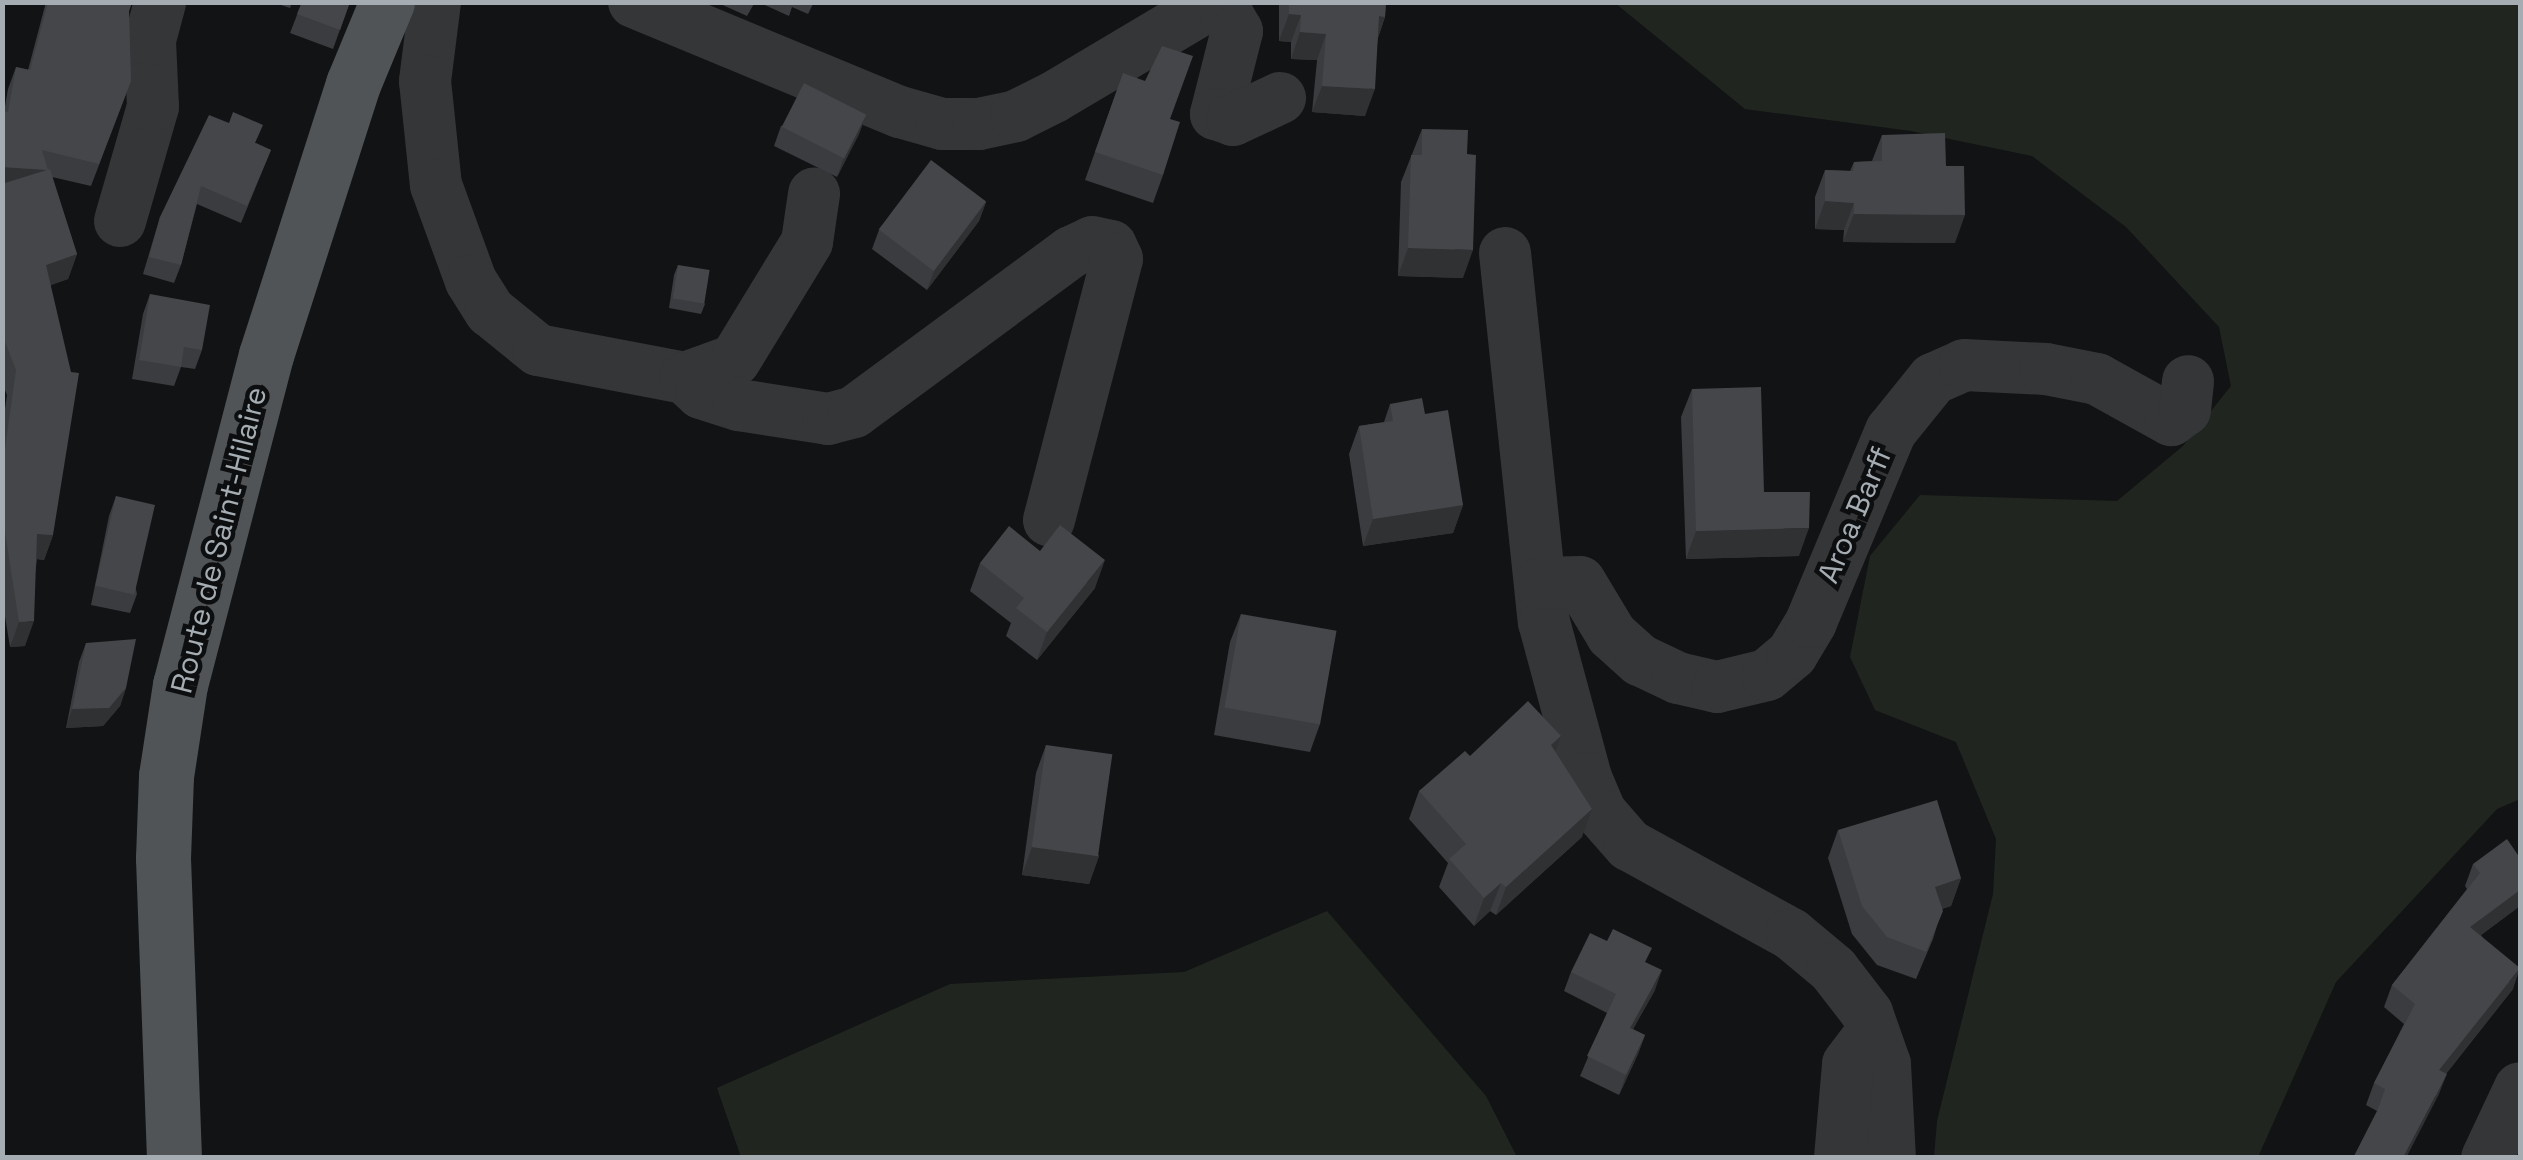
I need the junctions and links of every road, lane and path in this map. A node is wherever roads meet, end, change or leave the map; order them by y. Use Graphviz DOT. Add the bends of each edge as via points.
graph roads {
  1 [pos="160,2"];
  2 [pos="386,2"];
  3 [pos="435,2"];
  4 [pos="634,2"];
  5 [pos="1280,98"];
  6 [pos="814,194"];
  7 [pos="120,221"];
  8 [pos="1506,253"];
  9 [pos="685,378"];
  10 [pos="2188,381"];
  11 [pos="1049,520"];
  12 [pos="1540,582"];
  13 [pos="1873,1031"];
  14 [pos="2520,1088"];
  15 [pos="174,1158"];
  16 [pos="1840,1158"];
  17 [pos="1890,1158"];
  18 [pos="2487,1158"];
  1 -- 7 [label="street" via="150,40 153,106"];
  2 -- 15 [label="main road, Route de Saint-Hilaire" via="266,356 180,686 166,776 163,858"];
  3 -- 9 [label="street" via="426,131 450,234 490,311 538,350"];
  4 -- 5 [label="street" via="900,112 979,124 1016,116 1054,97 1207,6 1227,14 1237,31 1216,114 1232,120"];
  6 -- 9 [label="street" via="807,242 736,360"];
  8 -- 12 [label="street"];
  9 -- 11 [label="street" via="701,392 738,405 828,419 854,412 1071,252 1092,242 1110,246 1117,260"];
  10 -- 12 [label="street, Aroa Barff" via="2185,410 2172,420 2097,379 2046,369 1964,365 1933,379 1891,431 1811,622 1792,654 1768,675 1717,688 1678,678 1640,660 1612,635 1580,582"];
  12 -- 13 [label="street" via="1561,691 1601,813 1629,845 1791,934 1833,969"];
  13 -- 16 [label="street" via="1848,1064"];
  13 -- 17 [label="street" via="1884,1064"];
  14 -- 18 [label="street"];
}
